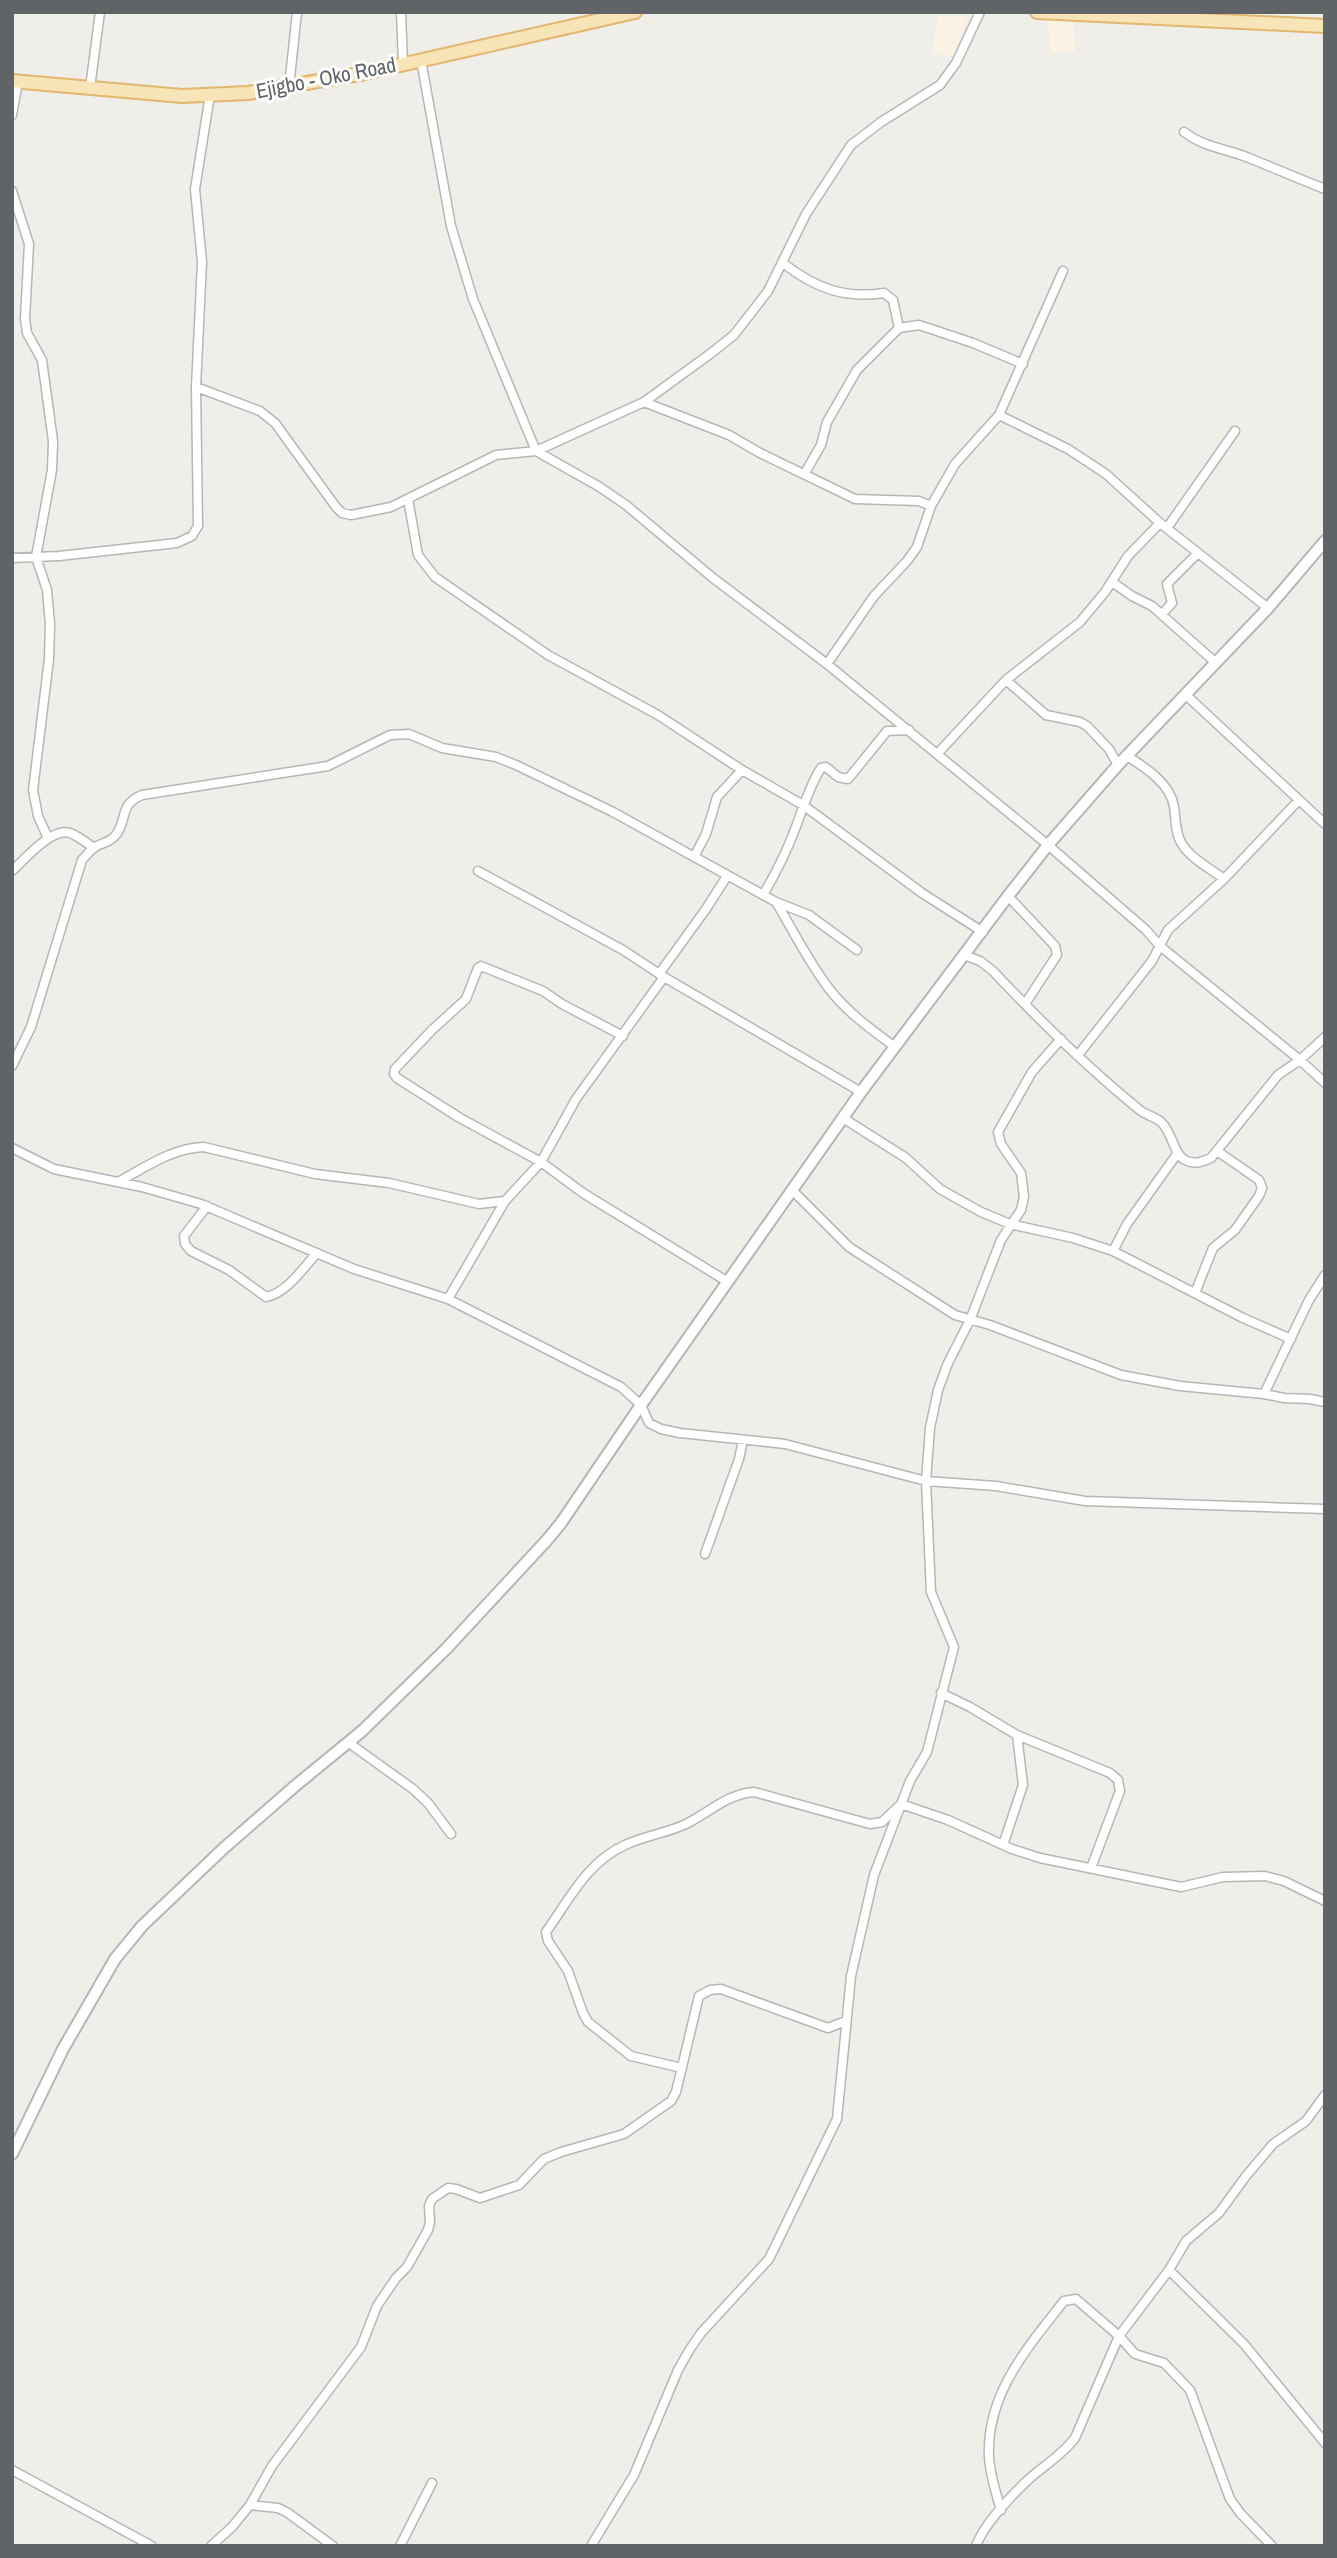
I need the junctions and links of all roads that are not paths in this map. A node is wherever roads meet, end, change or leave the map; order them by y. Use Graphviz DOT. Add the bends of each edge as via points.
graph roads {
  1 [pos="100,12"];
  2 [pos="297,12"];
  3 [pos="401,12"];
  4 [pos="635,12"];
  5 [pos="981,12"];
  6 [pos="1037,12"];
  7 [pos="1172,16"];
  8 [pos="594,17"];
  9 [pos="1325,26"];
  10 [pos="421,60"];
  11 [pos="403,64"];
  12 [pos="15,81"];
  13 [pos="289,87"];
  14 [pos="90,88"];
  15 [pos="210,95"];
  16 [pos="12,115"];
  17 [pos="1184,132"];
  18 [pos="1325,189"];
  19 [pos="12,191"];
  20 [pos="783,263"];
  21 [pos="1063,271"];
  22 [pos="899,328"];
  23 [pos="1023,364"];
  24 [pos="196,387"];
  25 [pos="644,402"];
  26 [pos="999,415"];
  27 [pos="1235,431"];
  28 [pos="536,451"];
  29 [pos="805,473"];
  30 [pos="408,499"];
  31 [pos="931,506"];
  32 [pos="1164,525"];
  33 [pos="1325,541"];
  34 [pos="1199,554"];
  35 [pos="36,557"];
  36 [pos="12,558"];
  37 [pos="1112,582"];
  38 [pos="1268,608"];
  39 [pos="1162,614"];
  40 [pos="1216,663"];
  41 [pos="827,664"];
  42 [pos="1006,680"];
  43 [pos="1186,695"];
  44 [pos="909,730"];
  45 [pos="937,754"];
  46 [pos="1127,756"];
  47 [pos="1118,765"];
  48 [pos="742,770"];
  49 [pos="1298,801"];
  50 [pos="803,805"];
  51 [pos="815,813"];
  52 [pos="798,823"];
  53 [pos="1324,823"];
  54 [pos="48,838"];
  55 [pos="1048,845"];
  56 [pos="94,848"];
  57 [pos="694,858"];
  58 [pos="12,871"];
  59 [pos="478,871"];
  60 [pos="727,876"];
  61 [pos="1224,879"];
  62 [pos="763,895"];
  63 [pos="1008,896"];
  64 [pos="776,902"];
  65 [pos="983,932"];
  66 [pos="1160,946"];
  67 [pos="857,950"];
  68 [pos="964,955"];
  69 [pos="662,976"];
  70 [pos="1025,1004"];
  71 [pos="623,1036"];
  72 [pos="1325,1037"];
  73 [pos="1061,1039"];
  74 [pos="895,1047"];
  75 [pos="1078,1055"];
  76 [pos="1300,1060"];
  77 [pos="12,1066"];
  78 [pos="1325,1083"];
  79 [pos="861,1092"];
  80 [pos="843,1118"];
  81 [pos="12,1147"];
  82 [pos="1217,1151"];
  83 [pos="1177,1154"];
  84 [pos="541,1162"];
  85 [pos="139,1171"];
  86 [pos="118,1182"];
  87 [pos="142,1187"];
  88 [pos="793,1191"];
  89 [pos="505,1201"];
  90 [pos="207,1206"];
  91 [pos="1010,1224"];
  92 [pos="1112,1251"];
  93 [pos="317,1253"];
  94 [pos="1325,1275"];
  95 [pos="727,1282"];
  96 [pos="1195,1293"];
  97 [pos="448,1299"];
  98 [pos="970,1320"];
  99 [pos="1291,1339"];
  100 [pos="1264,1394"];
  101 [pos="1325,1402"];
  102 [pos="641,1405"];
  103 [pos="743,1440"];
  104 [pos="926,1482"];
  105 [pos="1325,1508"];
  106 [pos="705,1554"];
  107 [pos="941,1693"];
  108 [pos="1017,1735"];
  109 [pos="349,1743"];
  110 [pos="901,1804"];
  111 [pos="451,1834"];
  112 [pos="1003,1845"];
  113 [pos="1091,1868"];
  114 [pos="1325,1901"];
  115 [pos="846,2021"];
  116 [pos="682,2068"];
  117 [pos="1325,2095"];
  118 [pos="12,2154"];
  119 [pos="1169,2270"];
  120 [pos="1119,2336"];
  121 [pos="1325,2443"];
  122 [pos="12,2470"];
  123 [pos="432,2483"];
  124 [pos="250,2505"];
  125 [pos="1001,2510"];
  126 [pos="152,2546"];
  127 [pos="211,2546"];
  128 [pos="333,2546"];
  129 [pos="400,2546"];
  130 [pos="591,2546"];
  131 [pos="976,2546"];
  132 [pos="1272,2546"];
  1 -- 14 [label="street"];
  2 -- 13 [label="street"];
  3 -- 11 [label="street"];
  4 -- 8 [label="main road, Ejigbo - Oko Road"];
  5 -- 20 [label="street" via="940,85 851,145 806,214"];
  6 -- 7 [label="main road"];
  7 -- 9 [label="main road"];
  8 -- 10 [label="main road, Ejigbo - Oko Road"];
  10 -- 11 [label="main road, Ejigbo - Oko Road"];
  10 -- 28 [label="street" via="451,226 473,299"];
  11 -- 13 [label="main road, Ejigbo - Oko Road"];
  12 -- 14 [label="main road, Ejigbo - Oko Road"];
  12 -- 16 [label="street"];
  13 -- 15 [label="main road, Ejigbo - Oko Road"];
  14 -- 15 [label="main road, Ejigbo - Oko Road"];
  15 -- 24 [label="street" via="195,189 202,262"];
  17 -- 18 [label="street" via="1198,143"];
  19 -- 35 [label="street" via="29,244 24,319 42,360 53,441"];
  20 -- 22 [label="street" via="813,284 861,296 884,293 893,300"];
  20 -- 25 [label="street" via="734,335"];
  21 -- 23 [label="street"];
  22 -- 23 [label="street" via="919,325"];
  22 -- 29 [label="street" via="857,370"];
  23 -- 26 [label="street"];
  24 -- 30 [label="street" via="260,411 275,423 342,513 391,507"];
  24 -- 35 [label="street" via="198,526 192,536 177,542"];
  25 -- 28 [label="street"];
  25 -- 29 [label="street" via="729,435"];
  26 -- 31 [label="street" via="955,464"];
  26 -- 32 [label="street" via="1086,460"];
  27 -- 32 [label="street"];
  28 -- 30 [label="street" via="496,455"];
  28 -- 41 [label="street" via="625,505"];
  29 -- 31 [label="street" via="855,499 911,500"];
  30 -- 48 [label="street" via="418,555 435,578 548,655 658,715"];
  31 -- 41 [label="street" via="917,547 874,596"];
  32 -- 34 [label="street"];
  32 -- 37 [label="street" via="1128,556"];
  33 -- 38 [label="street"];
  34 -- 38 [label="street"];
  34 -- 39 [label="street" via="1167,584 1172,603"];
  35 -- 36 [label="street"];
  35 -- 54 [label="street" via="47,590 50,624 33,790"];
  37 -- 39 [label="street"];
  37 -- 42 [label="street" via="1070,632"];
  38 -- 40 [label="street"];
  39 -- 40 [label="street"];
  40 -- 43 [label="street"];
  41 -- 44 [label="street"];
  42 -- 45 [label="street"];
  42 -- 47 [label="street" via="1046,715 1087,726"];
  43 -- 46 [label="street"];
  43 -- 49 [label="street"];
  44 -- 45 [label="street"];
  44 -- 50 [label="street" via="887,731 848,779 821,768"];
  45 -- 55 [label="street"];
  46 -- 47 [label="street"];
  46 -- 61 [label="street" via="1149,769 1167,790 1185,848"];
  47 -- 55 [label="street"];
  48 -- 50 [label="street"];
  48 -- 57 [label="street" via="717,797"];
  49 -- 53 [label="street"];
  49 -- 61 [label="street"];
  50 -- 51 [label="street"];
  50 -- 52 [label="street"];
  51 -- 52 [label="street"];
  51 -- 65 [label="street"];
  52 -- 62 [label="street"];
  54 -- 56 [label="street" via="69,832"];
  54 -- 58 [label="street"];
  55 -- 63 [label="street"];
  55 -- 66 [label="street"];
  56 -- 57 [label="street" via="117,834 127,805 142,794 328,766 379,740 409,734 442,748 516,765"];
  56 -- 77 [label="street" via="82,860 31,1027"];
  57 -- 60 [label="street"];
  59 -- 69 [label="street"];
  60 -- 62 [label="street"];
  60 -- 69 [label="street"];
  61 -- 66 [label="street" via="1168,930"];
  62 -- 64 [label="street"];
  63 -- 65 [label="street"];
  63 -- 70 [label="street" via="1055,946 1057,954"];
  64 -- 67 [label="street" via="809,915"];
  64 -- 74 [label="street" via="832,992"];
  65 -- 68 [label="street"];
  66 -- 75 [label="street"];
  66 -- 76 [label="street"];
  68 -- 70 [label="street" via="993,971"];
  68 -- 74 [label="street"];
  69 -- 71 [label="street"];
  69 -- 79 [label="street"];
  70 -- 73 [label="street"];
  71 -- 84 [label="street" via="576,1098"];
  71 -- 84 [label="street" via="543,991 481,966 466,999 395,1069 397,1078"];
  72 -- 76 [label="street"];
  73 -- 75 [label="street"];
  73 -- 91 [label="street" via="1032,1072 998,1132 1024,1188 1021,1210"];
  74 -- 79 [label="street"];
  75 -- 83 [label="street" via="1143,1112 1161,1122"];
  76 -- 78 [label="street"];
  76 -- 82 [label="street" via="1278,1075"];
  79 -- 80 [label="street"];
  80 -- 88 [label="street"];
  80 -- 91 [label="street" via="906,1158 940,1189"];
  81 -- 86 [label="street" via="54,1169"];
  82 -- 83 [label="street" via="1195,1163"];
  82 -- 96 [label="street" via="1259,1180 1262,1188 1235,1230 1213,1248"];
  83 -- 92 [label="street"];
  84 -- 89 [label="street"];
  84 -- 95 [label="street"];
  85 -- 86 [label="street"];
  85 -- 87 [label="street"];
  85 -- 89 [label="street" via="177,1152 204,1147 315,1174 400,1185 480,1205"];
  86 -- 87 [label="street"];
  87 -- 90 [label="street"];
  88 -- 95 [label="street"];
  88 -- 98 [label="street" via="849,1247"];
  89 -- 97 [label="street"];
  90 -- 93 [label="street"];
  90 -- 93 [label="street" via="184,1236 185,1244 266,1297 283,1290"];
  91 -- 92 [label="street"];
  91 -- 98 [label="street"];
  92 -- 96 [label="street"];
  93 -- 97 [label="street"];
  94 -- 99 [label="street"];
  95 -- 102 [label="street"];
  96 -- 99 [label="street"];
  97 -- 102 [label="street" via="621,1387"];
  98 -- 100 [label="street" via="1121,1375"];
  98 -- 104 [label="street" via="938,1390"];
  99 -- 100 [label="street"];
  100 -- 101 [label="street"];
  102 -- 103 [label="street" via="649,1423 661,1429"];
  102 -- 109 [label="street" via="547,1541"];
  103 -- 104 [label="street" via="807,1448"];
  103 -- 106 [label="street"];
  104 -- 105 [label="street" via="996,1486 1086,1501"];
  104 -- 107 [label="street" via="931,1592 954,1647"];
  107 -- 108 [label="street"];
  107 -- 110 [label="street" via="927,1752"];
  108 -- 112 [label="street" via="1023,1785"];
  108 -- 113 [label="street" via="1118,1780 1120,1791"];
  109 -- 111 [label="street" via="413,1789"];
  109 -- 118 [label="street" via="180,1889 121,1951 63,2049"];
  110 -- 112 [label="street"];
  110 -- 115 [label="street" via="874,1875 851,1976"];
  110 -- 116 [label="street" via="882,1822 870,1824 754,1792 743,1793 686,1824 624,1845 589,1871 546,1932 548,1941 568,1971 588,2022 631,2056"];
  112 -- 113 [label="street"];
  113 -- 114 [label="street" via="1181,1887 1223,1877 1265,1877"];
  115 -- 116 [label="street" via="828,2028 721,1989 710,1990 699,1996"];
  115 -- 130 [label="street" via="837,2119 779,2242 690,2349 634,2475"];
  116 -- 124 [label="street" via="671,2101 624,2134 544,2159 519,2185 487,2197 448,2188 432,2199 428,2230 377,2306 361,2347 272,2466"];
  117 -- 119 [label="street" via="1306,2121 1273,2144 1219,2213 1186,2241"];
  119 -- 120 [label="street"];
  119 -- 121 [label="street" via="1244,2344"];
  120 -- 125 [label="street" via="1075,2438"];
  120 -- 125 [label="street" via="1069,2298 1010,2372 989,2444"];
  120 -- 132 [label="street" via="1135,2354 1164,2363 1190,2390 1230,2499"];
  122 -- 126 [label="street"];
  123 -- 129 [label="street"];
  124 -- 127 [label="street"];
  124 -- 128 [label="street" via="278,2508"];
  125 -- 131 [label="street"];
}
